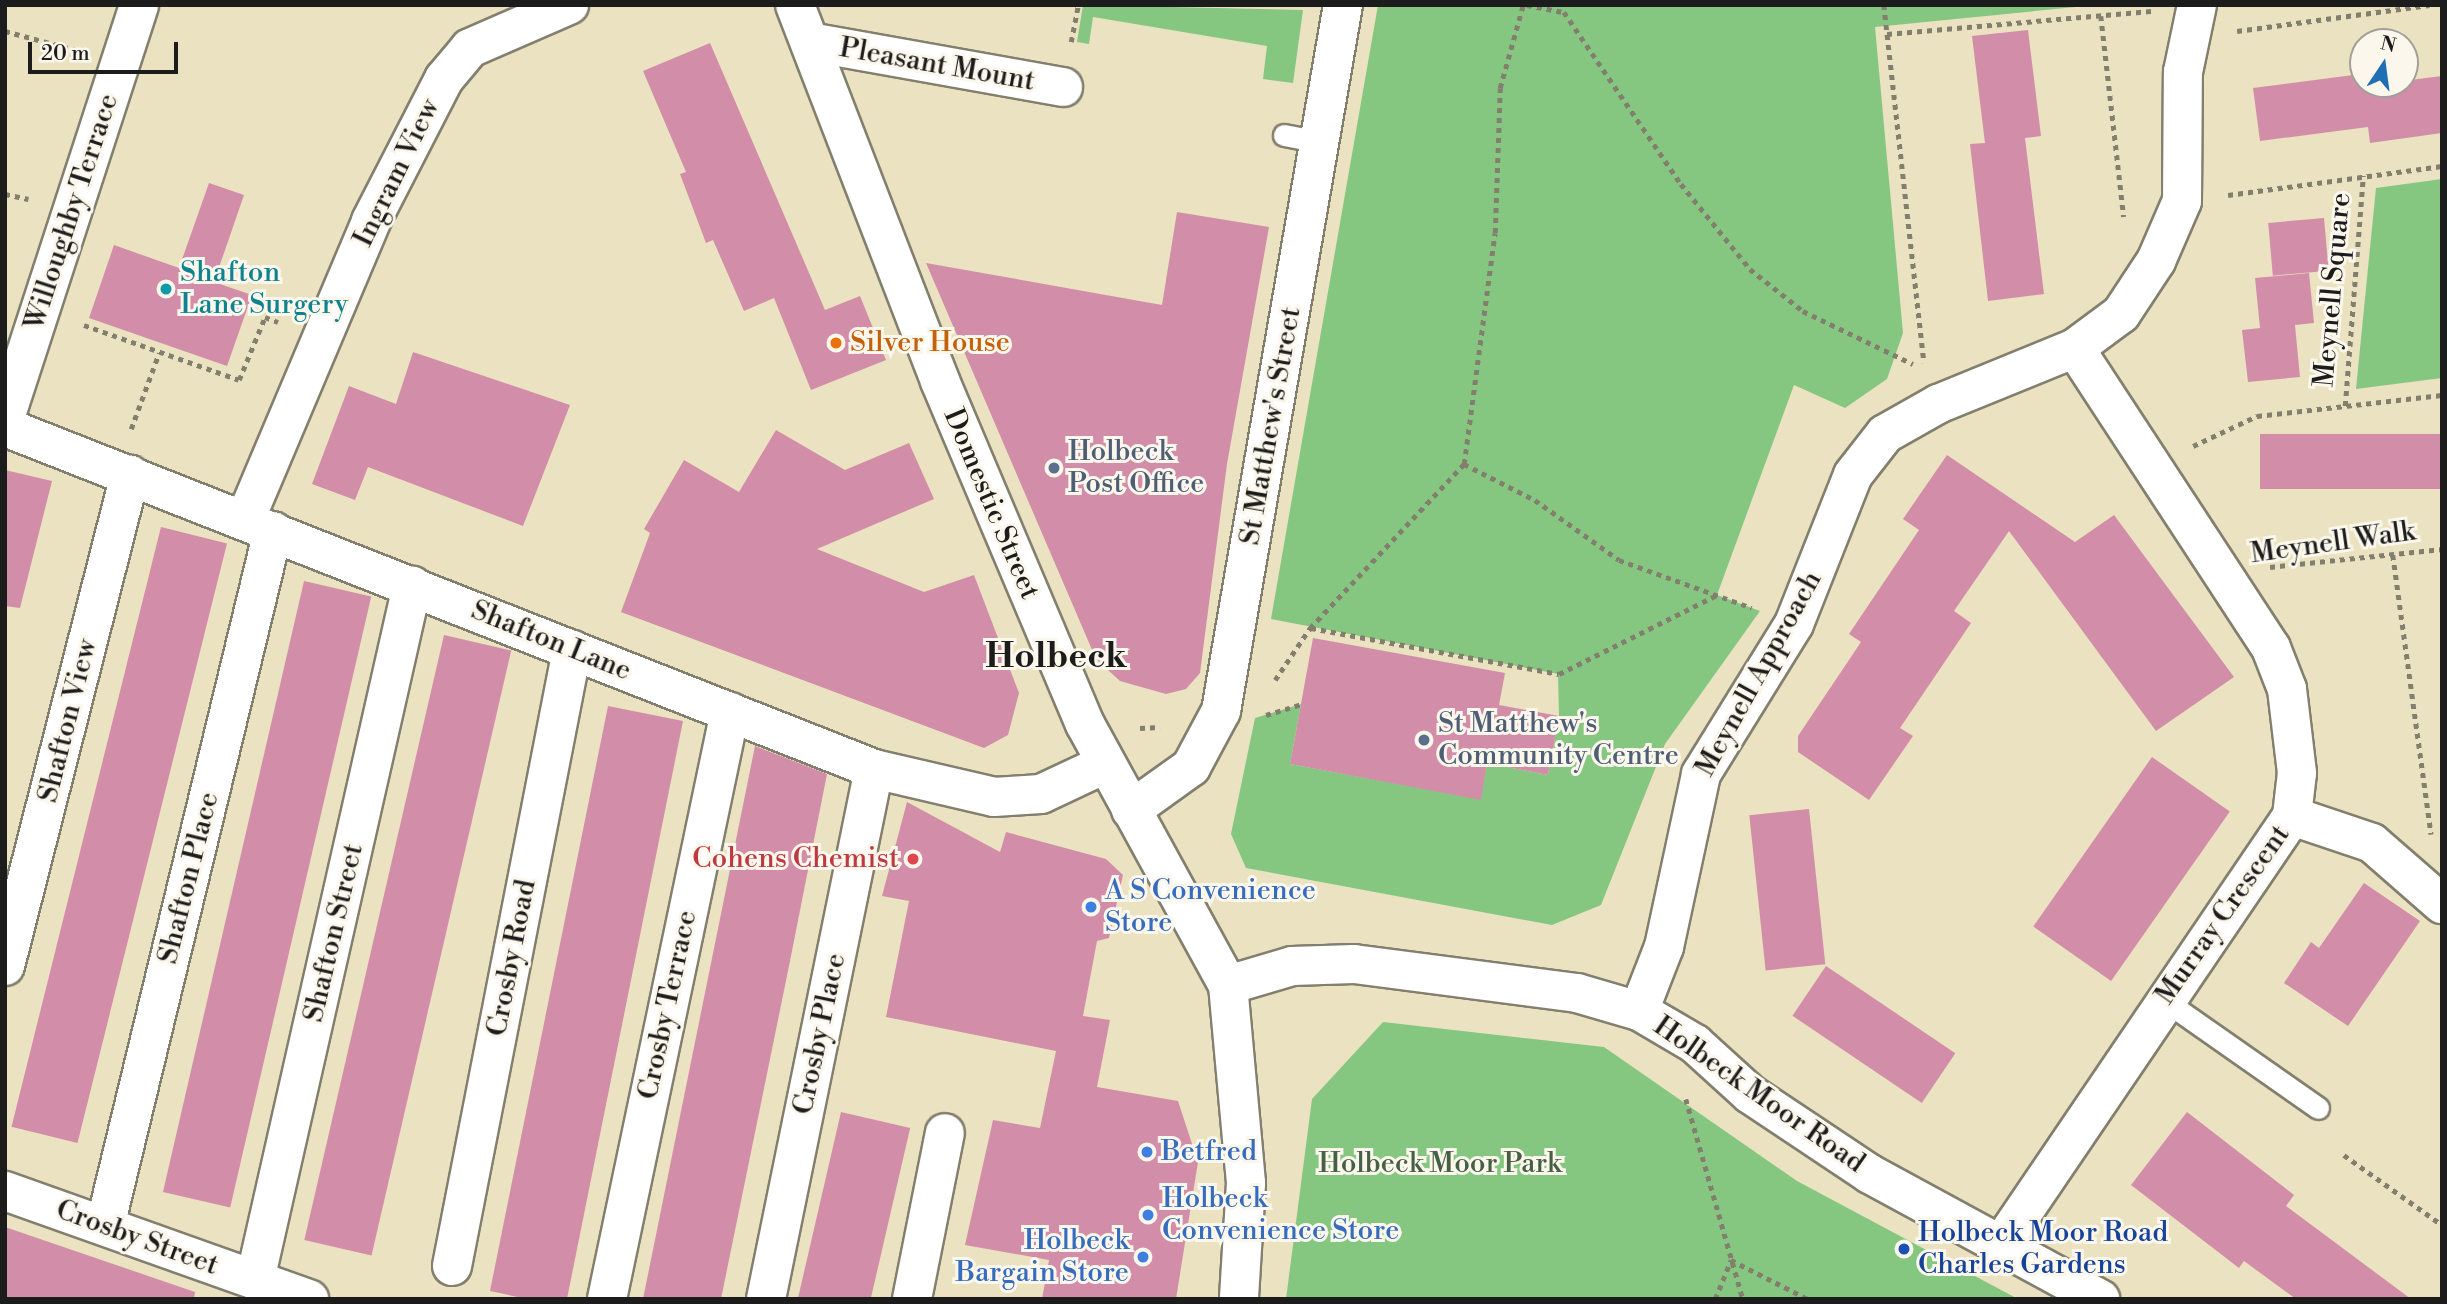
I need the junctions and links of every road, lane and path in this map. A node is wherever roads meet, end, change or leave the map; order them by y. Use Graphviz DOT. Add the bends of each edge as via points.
graph roads {
  1 [pos="139,5"];
  2 [pos="569,5"];
  3 [pos="795,5"];
  4 [pos="1343,5"];
  5 [pos="1525,5"];
  6 [pos="1884,5"];
  7 [pos="2429,5"];
  8 [pos="2195,14"];
  9 [pos="2101,16"];
  10 [pos="5,31"];
  11 [pos="1887,34"];
  12 [pos="810,42"];
  13 [pos="121,61"];
  14 [pos="1063,87"];
  15 [pos="2442,166"];
  16 [pos="2363,176"];
  17 [pos="2182,201"];
  18 [pos="2144,279"];
  19 [pos="40,310"];
  20 [pos="321,340"];
  21 [pos="2075,348"];
  22 [pos="159,353"];
  23 [pos="2442,395"];
  24 [pos="2345,406"];
  25 [pos="5,418"];
  26 [pos="5,427"];
  27 [pos="1464,464"];
  28 [pos="2148,468"];
  29 [pos="123,472"];
  30 [pos="259,526"];
  31 [pos="2442,549"];
  32 [pos="2393,555"];
  33 [pos="2231,581"];
  34 [pos="412,586"];
  35 [pos="1717,595"];
  36 [pos="1794,624"];
  37 [pos="1310,628"];
  38 [pos="572,650"];
  39 [pos="1221,711"];
  40 [pos="730,712"];
  41 [pos="1085,724"];
  42 [pos="1103,765"];
  43 [pos="874,769"];
  44 [pos="1131,810"];
  45 [pos="2292,816"];
  46 [pos="2432,844"];
  47 [pos="2442,904"];
  48 [pos="5,967"];
  49 [pos="1228,985"];
  50 [pos="2164,1000"];
  51 [pos="1639,1011"];
  52 [pos="1695,1044"];
  53 [pos="2318,1108"];
  54 [pos="945,1133"];
  55 [pos="2344,1155"];
  56 [pos="5,1191"];
  57 [pos="2442,1224"];
  58 [pos="105,1226"];
  59 [pos="2000,1246"];
  60 [pos="1731,1260"];
  61 [pos="452,1266"];
  62 [pos="255,1280"];
  63 [pos="309,1299"];
  64 [pos="607,1299"];
  65 [pos="766,1299"];
  66 [pos="912,1299"];
  67 [pos="1239,1299"];
  68 [pos="1715,1299"];
  69 [pos="1743,1299"];
  70 [pos="1808,1299"];
  71 [pos="2100,1299"];
  1 -- 13 [label="street, Willoughby Terrace"];
  2 -- 20 [label="street, Ingram View" via="470,48 443,79 371,221"];
  3 -- 12 [label="street, Domestic Street"];
  4 -- 39 [label="street, St Matthew's Street" via="1302,138"];
  5 -- 11 [label="path" via="1564,12 1681,184 1750,269 1803,311 1925,370"];
  5 -- 27 [label="path" via="1500,88 1495,233"];
  6 -- 11 [label="path"];
  7 -- 8 [label="path" via="2215,34"];
  8 -- 9 [label="path"];
  8 -- 17 [label="street, Meynell Approach" via="2183,72"];
  9 -- 11 [label="path"];
  9 -- 18 [label="path" via="2128,256"];
  10 -- 13 [label="path"];
  12 -- 14 [label="street, Pleasant Mount"];
  12 -- 41 [label="street, Domestic Street" via="940,381"];
  13 -- 19 [label="street, Willoughby Terrace"];
  15 -- 16 [label="path, Meynell Square"];
  16 -- 17 [label="path, Meynell Square"];
  16 -- 24 [label="path, Meynell Square"];
  17 -- 18 [label="street, Meynell Approach"];
  18 -- 21 [label="street, Meynell Approach" via="2121,314"];
  19 -- 22 [label="path"];
  19 -- 25 [label="street, Willoughby Terrace"];
  20 -- 22 [label="path" via="265,317 239,380"];
  20 -- 30 [label="street, Ingram View"];
  21 -- 28 [label="street, Murray Crescent"];
  21 -- 36 [label="street, Meynell Approach" via="1938,404 1885,435 1853,475"];
  22 -- 29 [label="path"];
  23 -- 24 [label="path, Meynell Square"];
  24 -- 28 [label="path, Meynell Square" via="2257,416"];
  26 -- 29 [label="street, Shafton Lane"];
  27 -- 35 [label="path" via="1535,500 1619,561"];
  27 -- 37 [label="path"];
  28 -- 33 [label="street, Murray Crescent"];
  29 -- 30 [label="street, Shafton Lane"];
  29 -- 48 [label="street, Shafton View"];
  30 -- 34 [label="street, Shafton Lane"];
  30 -- 58 [label="street, Shafton Place"];
  31 -- 32 [label="path, Meynell Walk"];
  32 -- 33 [label="path, Meynell Walk" via="2271,566"];
  32 -- 46 [label="path"];
  33 -- 45 [label="street, Murray Crescent" via="2271,648 2287,689 2297,773"];
  34 -- 38 [label="street, Shafton Lane"];
  34 -- 62 [label="street, Shafton Street"];
  35 -- 36 [label="path"];
  35 -- 37 [label="path" via="1559,674"];
  36 -- 51 [label="street, Meynell Approach" via="1701,774 1664,947"];
  37 -- 39 [label="path" via="1268,691"];
  38 -- 40 [label="street, Shafton Lane"];
  38 -- 61 [label="street, Crosby Road"];
  39 -- 41 [label="path" via="1177,726"];
  39 -- 44 [label="street, St Matthew's Street" via="1191,767"];
  40 -- 43 [label="street, Shafton Lane"];
  40 -- 64 [label="street, Crosby Terrace"];
  41 -- 42 [label="street, Domestic Street"];
  42 -- 43 [label="street, Shafton Lane" via="1041,794 994,797"];
  42 -- 44 [label="street, Domestic Street"];
  43 -- 65 [label="street, Crosby Place"];
  44 -- 49 [label="street, Domestic Street"];
  45 -- 47 [label="street" via="2372,843"];
  45 -- 50 [label="street, Murray Crescent"];
  49 -- 51 [label="street, Holbeck Moor Road" via="1292,966 1354,964 1577,993"];
  49 -- 67 [label="street" via="1246,1183"];
  50 -- 53 [label="lane"];
  50 -- 59 [label="street, Murray Crescent"];
  51 -- 52 [label="street, Holbeck Moor Road"];
  52 -- 59 [label="street, Holbeck Moor Road" via="1750,1094 1859,1167"];
  52 -- 60 [label="path" via="1684,1108"];
  54 -- 66 [label="street"];
  55 -- 57 [label="path"];
  56 -- 58 [label="street, Crosby Street"];
  58 -- 62 [label="street, Crosby Street"];
  59 -- 71 [label="street, Holbeck Moor Road"];
  60 -- 68 [label="path"];
  60 -- 69 [label="path"];
  60 -- 70 [label="path"];
  62 -- 63 [label="street, Crosby Street"];
}
